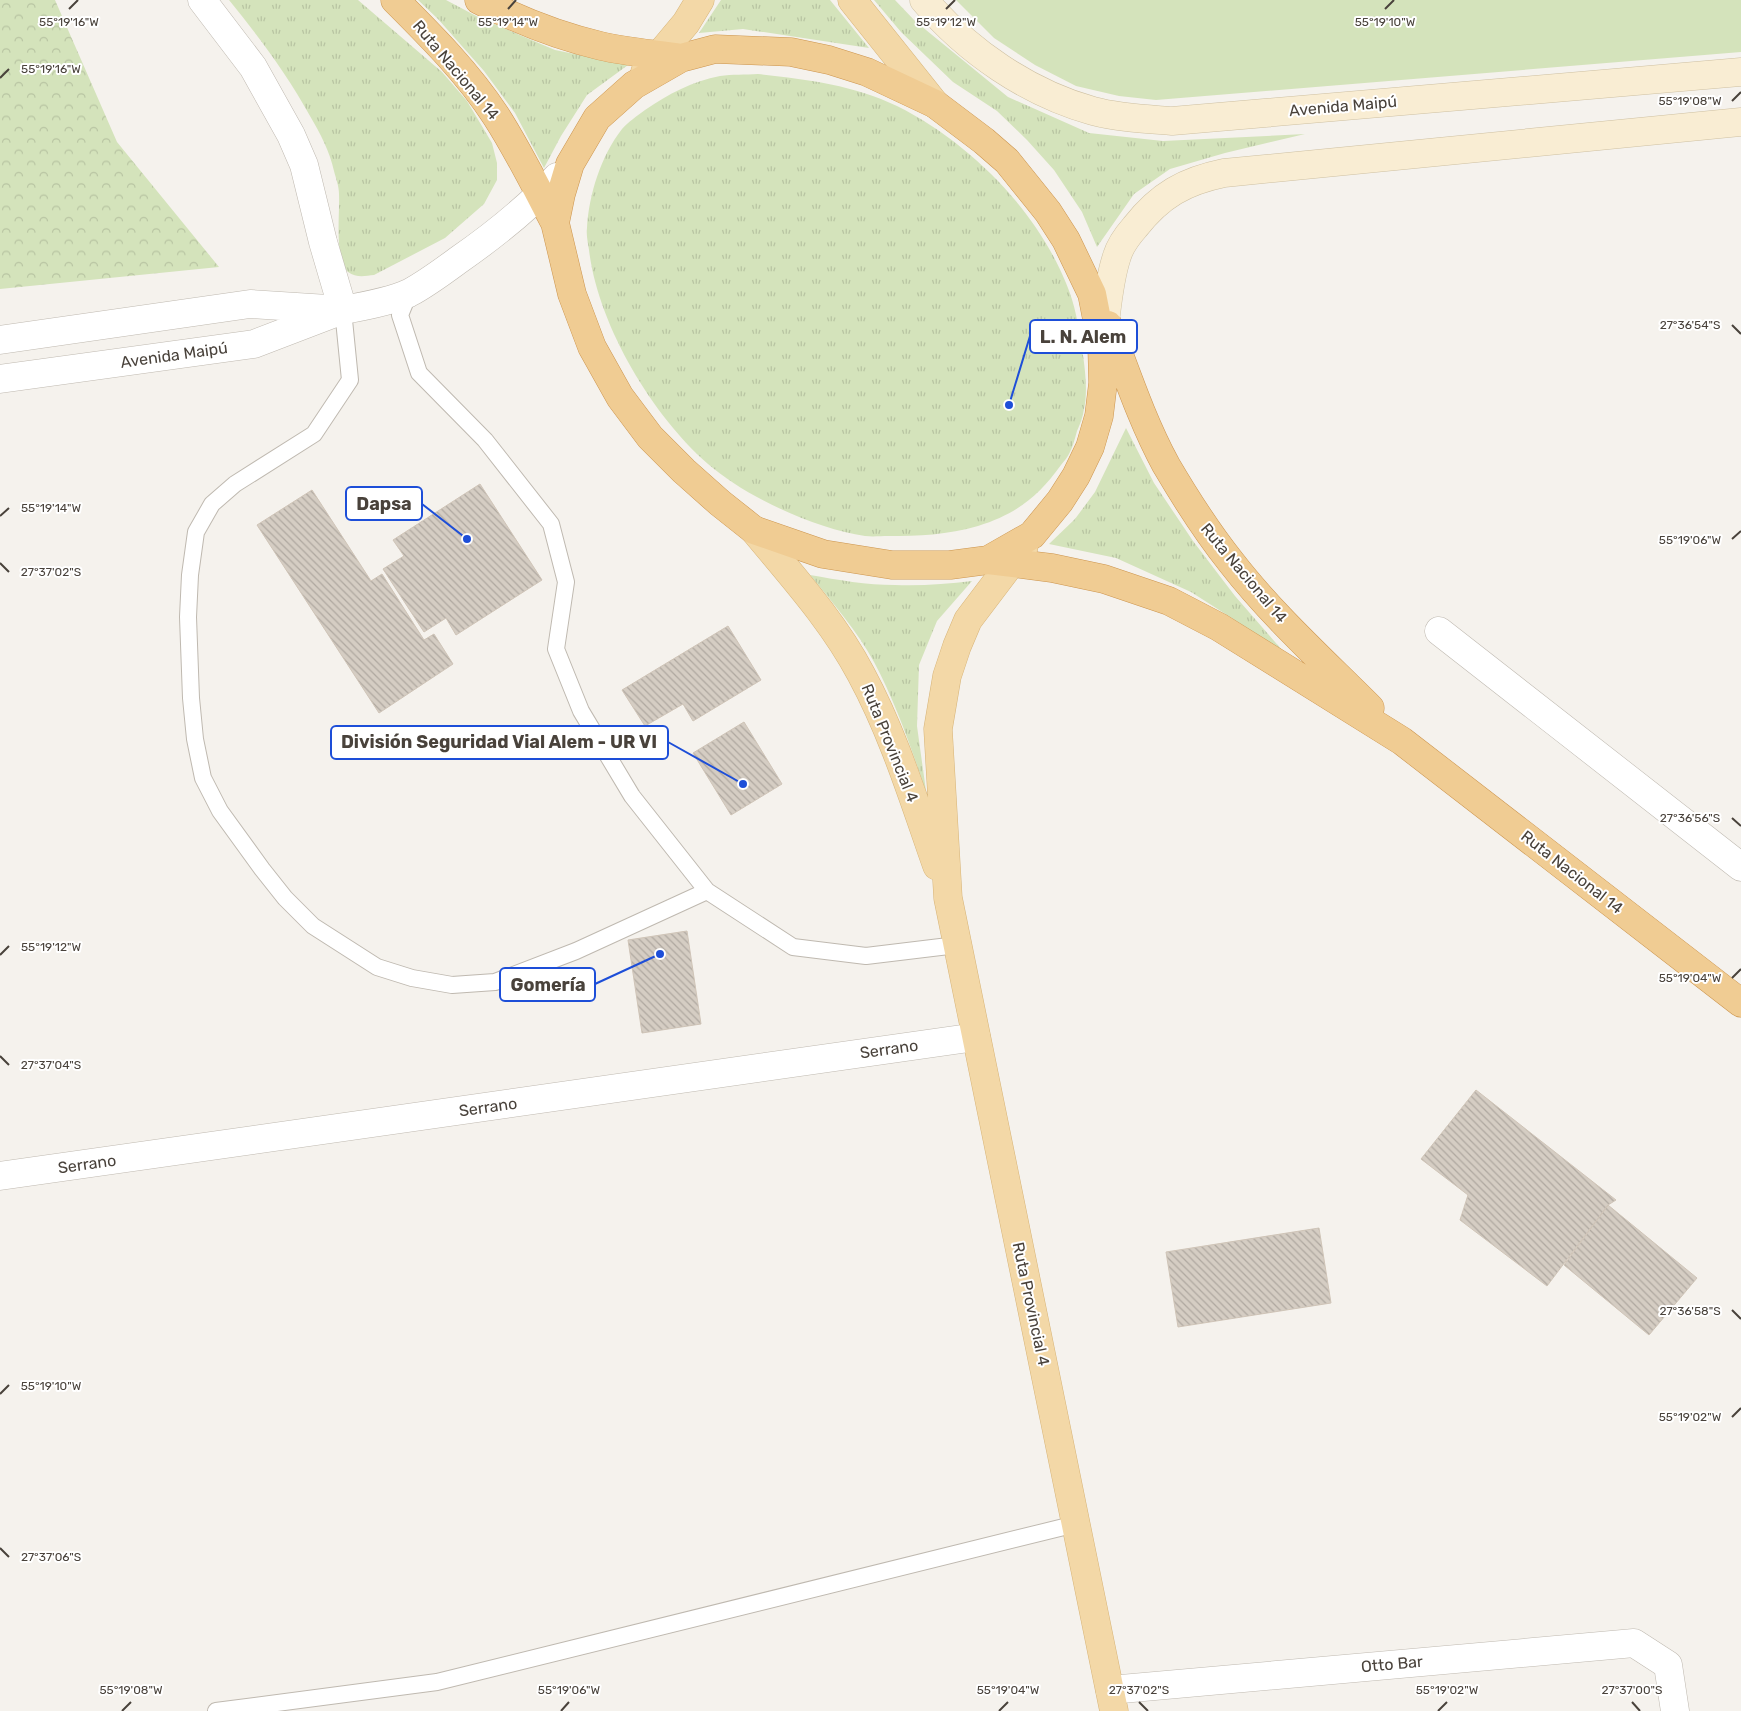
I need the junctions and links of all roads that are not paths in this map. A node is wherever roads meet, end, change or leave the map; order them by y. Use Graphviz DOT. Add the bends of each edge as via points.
graph roads {
  1 [pos="202,0"];
  2 [pos="395,0"];
  3 [pos="479,0"];
  4 [pos="700,0"];
  5 [pos="852,0"];
  6 [pos="924,0"];
  7 [pos="670,56"];
  8 [pos="1741,72"];
  9 [pos="935,104"];
  10 [pos="1741,122"];
  11 [pos="570,164"];
  12 [pos="540,194"];
  13 [pos="555,223"];
  14 [pos="408,293"];
  15 [pos="343,310"];
  16 [pos="1104,332"];
  17 [pos="0,340"];
  18 [pos="0,379"];
  19 [pos="754,530"];
  20 [pos="1000,561"];
  21 [pos="1439,631"];
  22 [pos="1402,741"];
  23 [pos="1741,867"];
  24 [pos="707,891"];
  25 [pos="948,898"];
  26 [pos="957,945"];
  27 [pos="1741,1003"];
  28 [pos="976,1037"];
  29 [pos="0,1176"];
  30 [pos="1076,1524"];
  31 [pos="1112,1700"];
  32 [pos="216,1711"];
  33 [pos="1675,1711"];
  1 -- 15 [label="street" via="253,67 291,135 304,165"];
  2 -- 12 [label="highway, Ruta Nacional 14" via="428,33 495,114"];
  3 -- 7 [label="highway" via="518,20 561,35 602,46"];
  4 -- 7 [label="main road"];
  5 -- 9 [label="main road"];
  6 -- 8 [label="main road, Avenida Maipú" via="964,41 1029,86 1094,111 1132,118 1172,121"];
  7 -- 9 [label="highway" via="715,49 791,52 867,72"];
  7 -- 11 [label="highway" via="597,118"];
  9 -- 16 [label="highway" via="1007,161 1048,212 1066,240 1092,294"];
  10 -- 16 [label="main road" via="1224,172 1202,178 1161,199 1129,234 1117,254 1110,279"];
  11 -- 12 [label="street, Avenida Maipú"];
  11 -- 13 [label="highway"];
  12 -- 13 [label="highway, Ruta Nacional 14"];
  12 -- 14 [label="street, Avenida Maipú" via="495,234"];
  13 -- 19 [label="highway" via="572,294 592,347 620,397 650,437 684,472"];
  14 -- 15 [label="street, Avenida Maipú"];
  14 -- 24 [label="lane" via="400,314 418,373 485,440 551,524 566,582 556,649 581,710 632,796"];
  15 -- 17 [label="street, Avenida Maipú" via="250,304"];
  15 -- 18 [label="street, Avenida Maipú" via="254,344"];
  15 -- 24 [label="lane" via="350,380 314,434 235,484 212,504 196,532 190,575 190,698 203,778 220,811 285,898 314,926 377,968 452,985 495,982 576,951"];
  16 -- 20 [label="highway" via="1099,416 1090,447 1060,501 1032,534"];
  16 -- 22 [label="highway, Ruta Nacional 14" via="1166,463 1196,514 1275,613"];
  19 -- 20 [label="highway" via="823,554 892,565"];
  19 -- 25 [label="main road, Ruta Provincial 4" via="813,602 861,673 897,752"];
  20 -- 22 [label="highway, Ruta Nacional 14" via="1104,579 1169,600 1219,627"];
  20 -- 25 [label="main road, Ruta Provincial 4" via="957,646 947,676 938,729"];
  21 -- 23 [label="street"];
  22 -- 27 [label="highway, Ruta Nacional 14"];
  24 -- 26 [label="lane" via="793,947 866,956"];
  25 -- 26 [label="main road, Ruta Provincial 4"];
  26 -- 28 [label="main road, Ruta Provincial 4"];
  28 -- 29 [label="street, Serrano"];
  28 -- 30 [label="main road, Ruta Provincial 4"];
  30 -- 31 [label="main road, Ruta Provincial 4"];
  30 -- 32 [label="lane" via="437,1682"];
  31 -- 33 [label="street, Otto Bar" via="1634,1643 1668,1665"];
}
